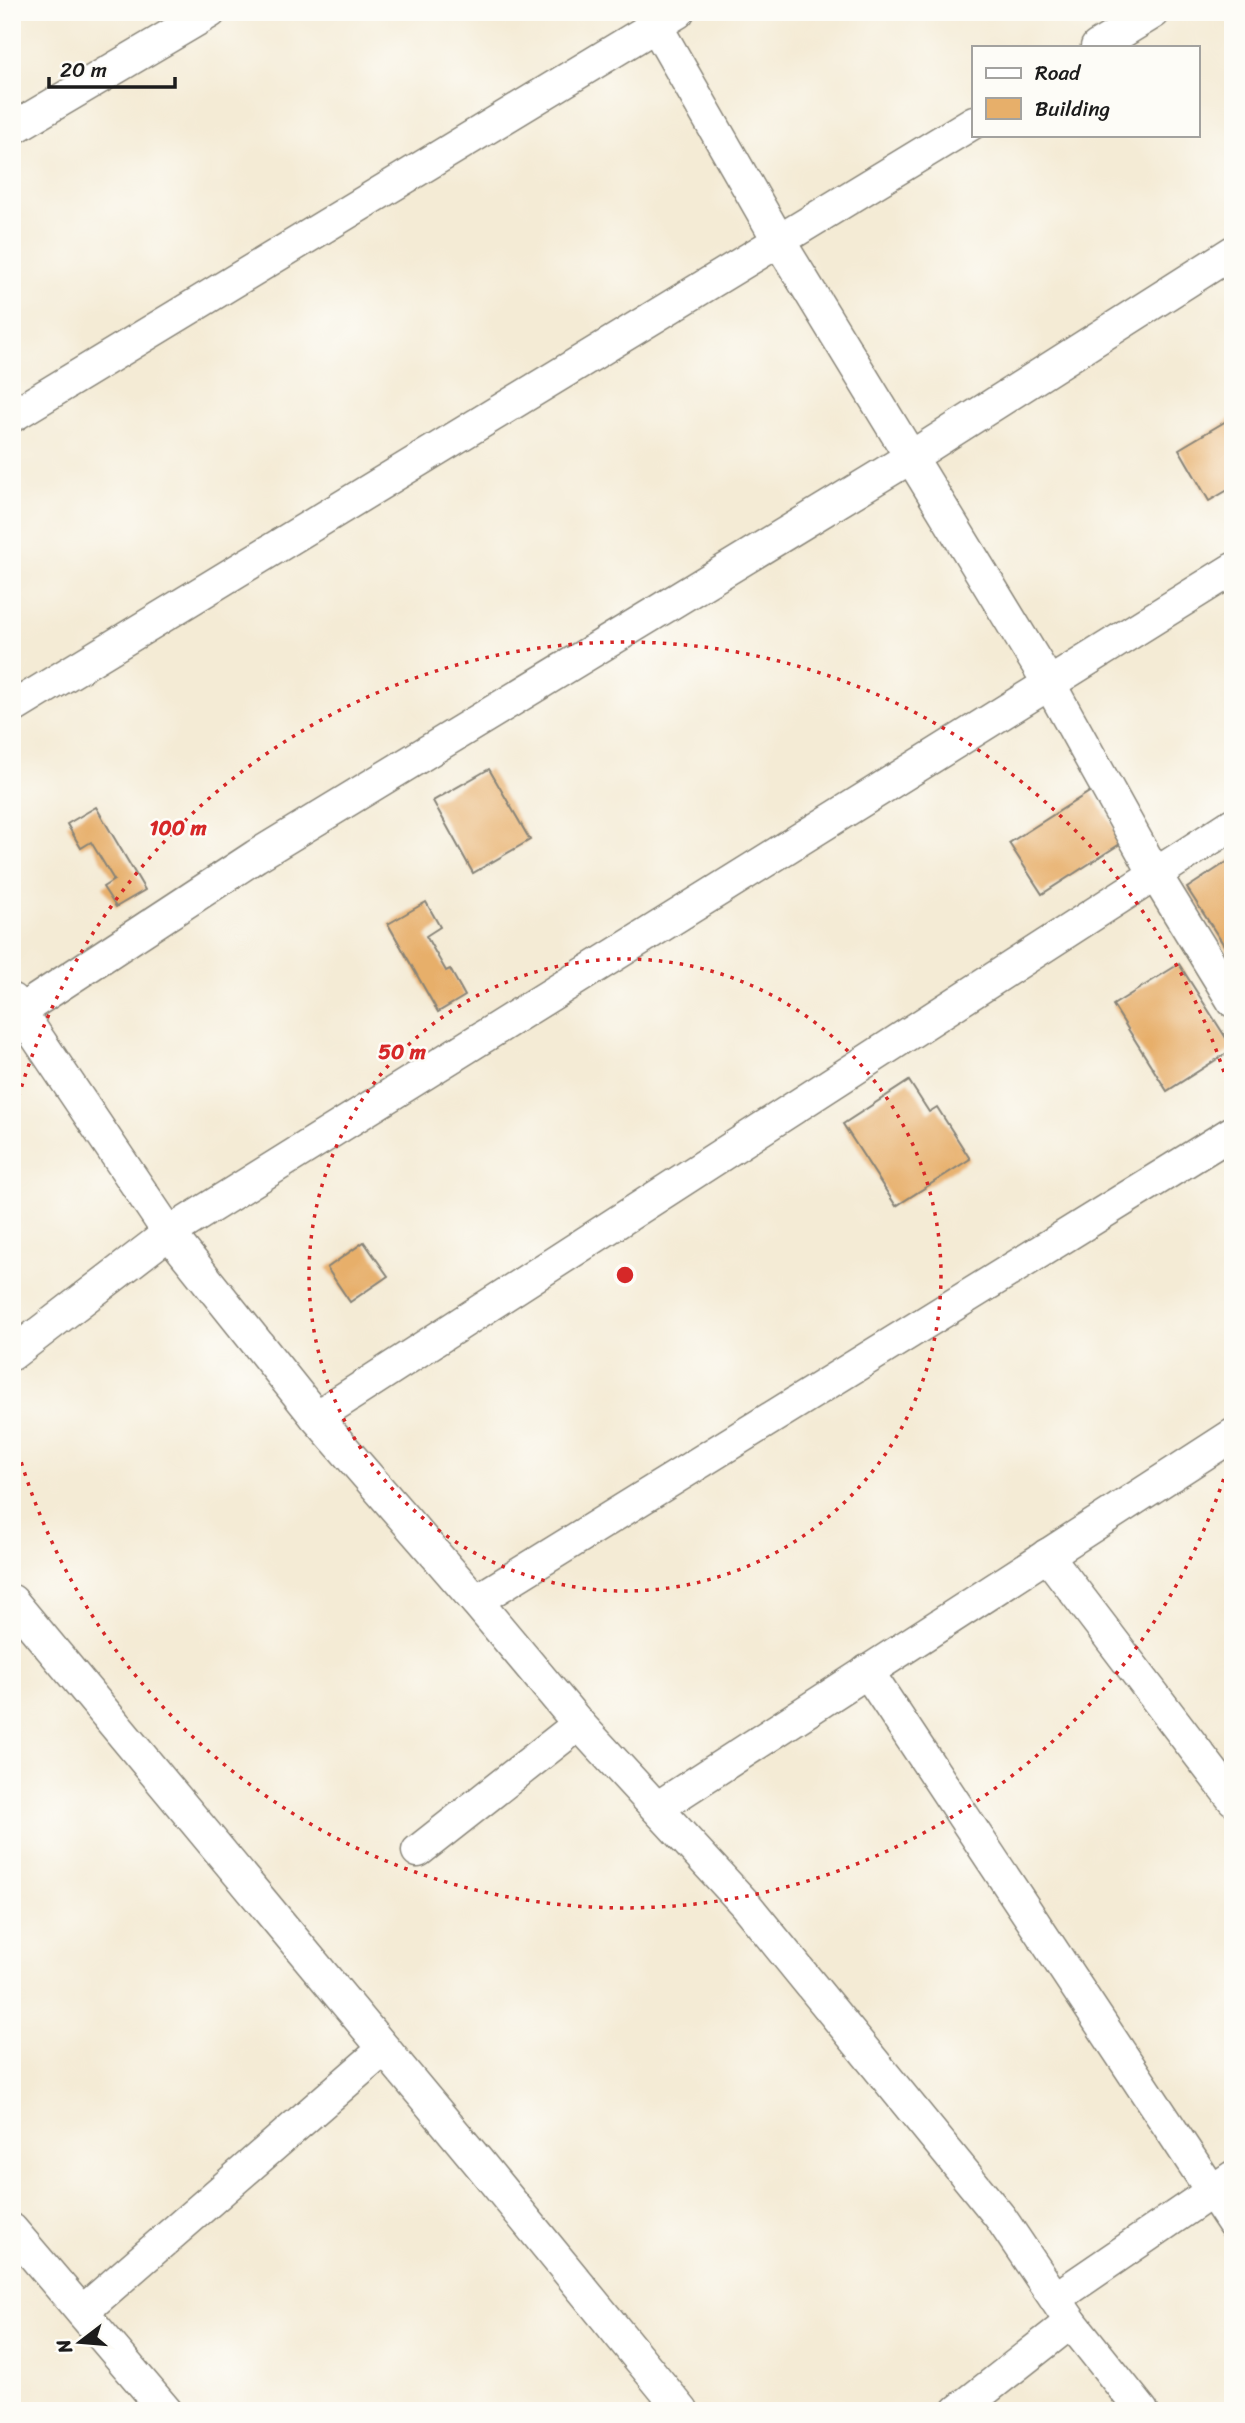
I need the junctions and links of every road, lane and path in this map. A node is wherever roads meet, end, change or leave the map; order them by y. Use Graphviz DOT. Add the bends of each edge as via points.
graph roads {
  1 [pos="210,12"];
  2 [pos="1154,12"];
  3 [pos="661,17"];
  4 [pos="1099,46"];
  5 [pos="972,123"];
  6 [pos="12,129"];
  7 [pos="779,241"];
  8 [pos="1233,252"];
  9 [pos="12,416"];
  10 [pos="911,457"];
  11 [pos="1233,569"];
  12 [pos="1049,685"];
  13 [pos="12,708"];
  14 [pos="1233,824"];
  15 [pos="1155,874"];
  16 [pos="1233,1001"];
  17 [pos="16,1005"];
  18 [pos="1233,1132"];
  19 [pos="169,1233"];
  20 [pos="12,1354"];
  21 [pos="316,1417"];
  22 [pos="1233,1435"];
  23 [pos="1047,1555"];
  24 [pos="12,1601"];
  25 [pos="476,1601"];
  26 [pos="867,1671"];
  27 [pos="579,1724"];
  28 [pos="1233,1799"];
  29 [pos="657,1808"];
  30 [pos="418,1851"];
  31 [pos="384,2049"];
  32 [pos="1222,2184"];
  33 [pos="1233,2223"];
  34 [pos="12,2230"];
  35 [pos="1063,2310"];
  36 [pos="82,2312"];
  37 [pos="166,2411"];
  38 [pos="682,2411"];
  39 [pos="958,2411"];
  40 [pos="1142,2411"];
  1 -- 6 [label="street"];
  2 -- 4 [label="street"];
  3 -- 7 [label="street"];
  3 -- 9 [label="street"];
  5 -- 7 [label="street"];
  7 -- 10 [label="street"];
  7 -- 13 [label="street"];
  8 -- 10 [label="street"];
  10 -- 12 [label="street"];
  10 -- 17 [label="street"];
  11 -- 12 [label="street"];
  12 -- 15 [label="street"];
  12 -- 19 [label="street"];
  14 -- 15 [label="street"];
  15 -- 16 [label="street"];
  15 -- 21 [label="street"];
  17 -- 19 [label="street"];
  18 -- 25 [label="street"];
  19 -- 20 [label="street"];
  19 -- 21 [label="street"];
  21 -- 25 [label="street"];
  22 -- 23 [label="street"];
  23 -- 26 [label="street"];
  23 -- 28 [label="street"];
  24 -- 31 [label="street"];
  25 -- 27 [label="street"];
  26 -- 29 [label="street"];
  26 -- 32 [label="street"];
  27 -- 29 [label="street"];
  27 -- 30 [label="street"];
  29 -- 35 [label="street" via="754,1914 1000,2217"];
  31 -- 36 [label="street"];
  31 -- 38 [label="street"];
  32 -- 33 [label="street"];
  32 -- 35 [label="street"];
  34 -- 36 [label="street"];
  35 -- 39 [label="street"];
  35 -- 40 [label="street"];
  36 -- 37 [label="street"];
}
